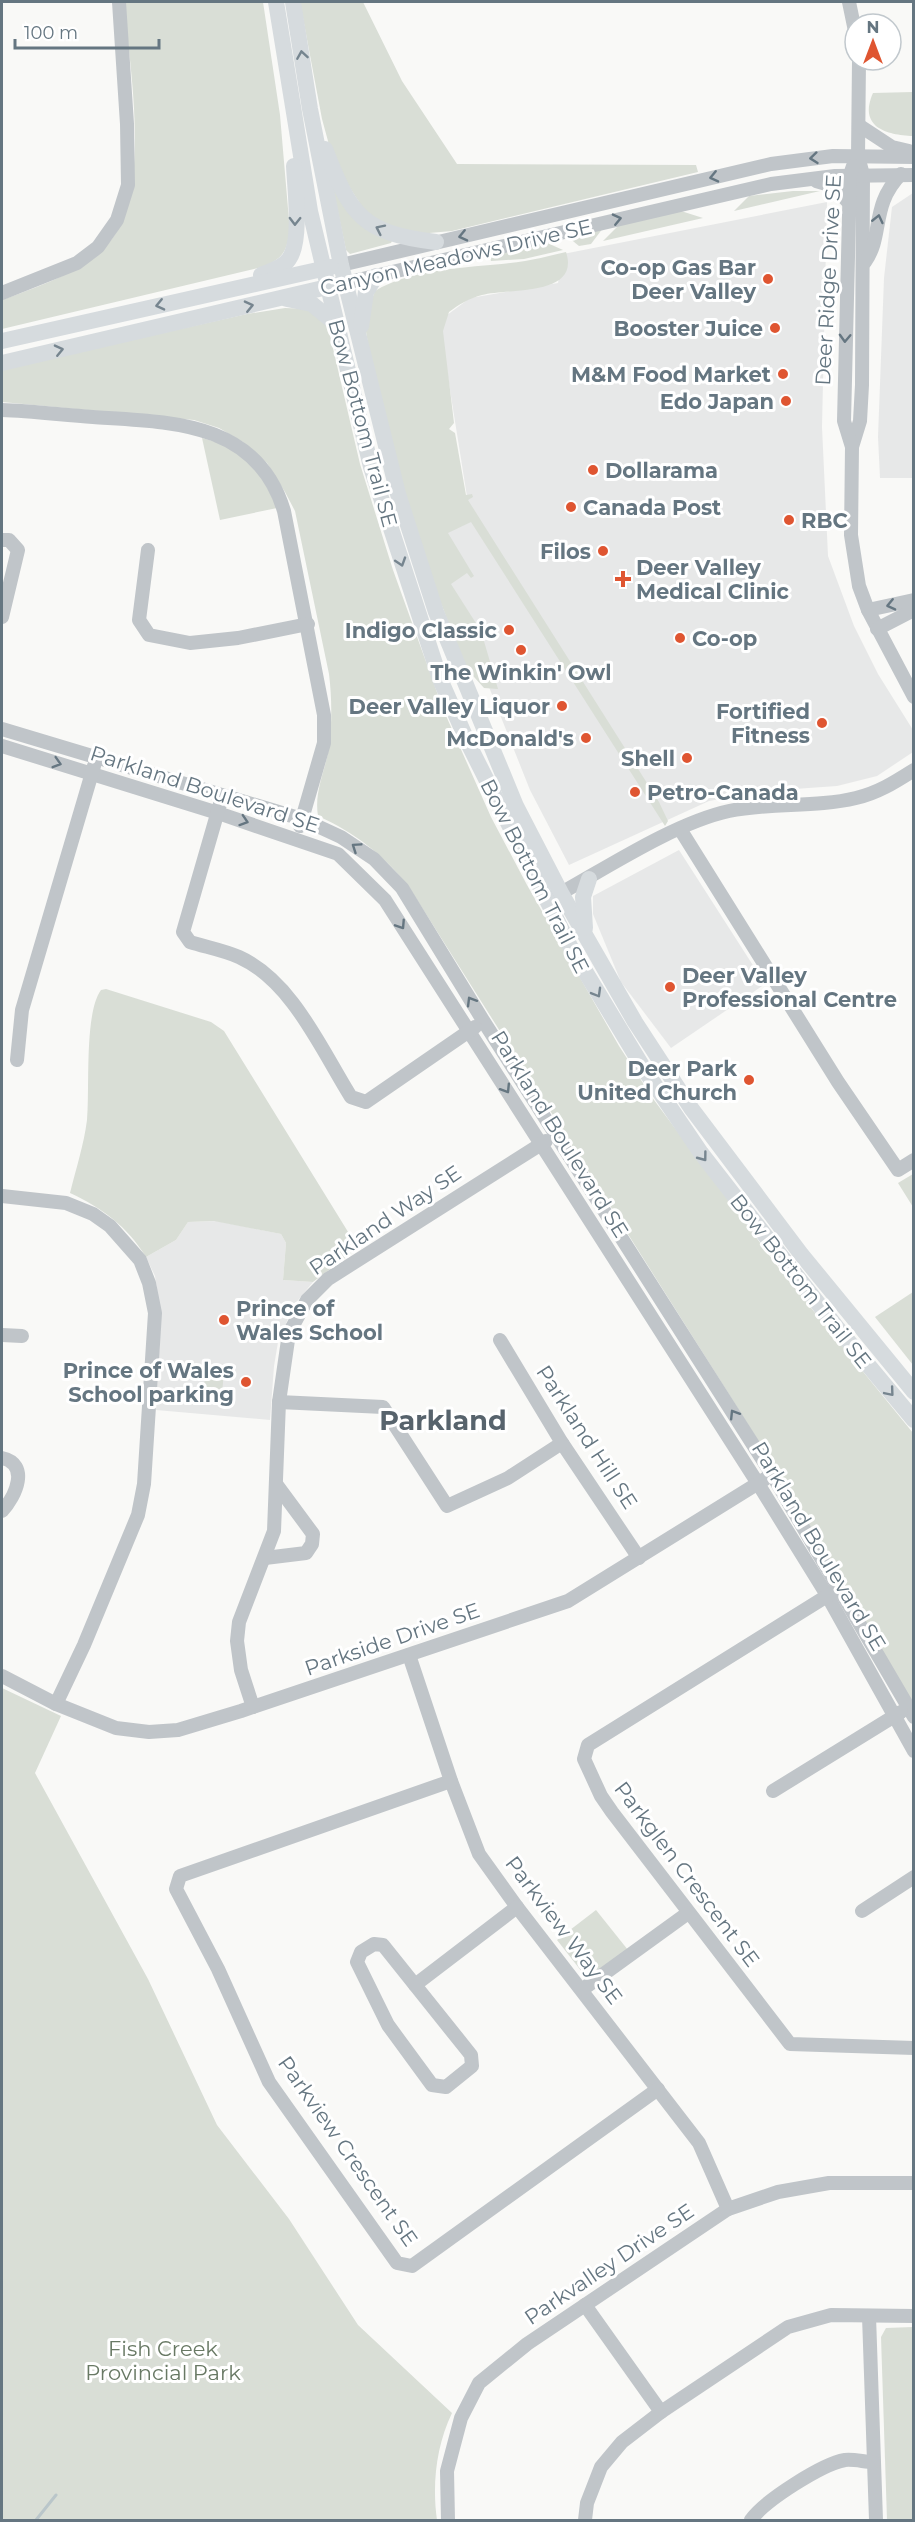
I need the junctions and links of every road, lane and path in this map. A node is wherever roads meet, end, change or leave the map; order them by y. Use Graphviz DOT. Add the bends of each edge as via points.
graph roads {
  1 [pos="119,2"];
  2 [pos="276,2"];
  3 [pos="293,2"];
  4 [pos="859,72"];
  5 [pos="292,99"];
  6 [pos="310,109"];
  7 [pos="860,126"];
  8 [pos="914,152"];
  9 [pos="858,156"];
  10 [pos="914,157"];
  11 [pos="856,175"];
  12 [pos="907,175"];
  13 [pos="806,178"];
  14 [pos="849,203"];
  15 [pos="436,242"];
  16 [pos="341,265"];
  17 [pos="862,266"];
  18 [pos="323,270"];
  19 [pos="376,276"];
  20 [pos="345,283"];
  21 [pos="327,287"];
  22 [pos="217,292"];
  23 [pos="2,294"];
  24 [pos="283,298"];
  25 [pos="335,323"];
  26 [pos="359,339"];
  27 [pos="2,341"];
  28 [pos="2,363"];
  29 [pos="2,410"];
  30 [pos="852,447"];
  31 [pos="2,540"];
  32 [pos="147,550"];
  33 [pos="5,588"];
  34 [pos="914,600"];
  35 [pos="868,610"];
  36 [pos="914,610"];
  37 [pos="2,617"];
  38 [pos="308,624"];
  39 [pos="877,629"];
  40 [pos="914,698"];
  41 [pos="2,729"];
  42 [pos="2,746"];
  43 [pos="97,758"];
  44 [pos="914,770"];
  45 [pos="92,774"];
  46 [pos="223,794"];
  47 [pos="218,813"];
  48 [pos="302,819"];
  49 [pos="680,829"];
  50 [pos="296,838"];
  51 [pos="589,879"];
  52 [pos="561,893"];
  53 [pos="546,902"];
  54 [pos="587,935"];
  55 [pos="484,1022"];
  56 [pos="469,1031"];
  57 [pos="17,1060"];
  58 [pos="557,1135"];
  59 [pos="540,1145"];
  60 [pos="914,1160"];
  61 [pos="2,1196"];
  62 [pos="2,1335"];
  63 [pos="22,1336"];
  64 [pos="500,1340"];
  65 [pos="914,1392"];
  66 [pos="279,1402"];
  67 [pos="914,1420"];
  68 [pos="562,1443"];
  69 [pos="2,1458"];
  70 [pos="773,1476"];
  71 [pos="757,1482"];
  72 [pos="276,1484"];
  73 [pos="2,1511"];
  74 [pos="265,1558"];
  75 [pos="639,1558"];
  76 [pos="833,1592"];
  77 [pos="410,1655"];
  78 [pos="2,1676"];
  79 [pos="56,1704"];
  80 [pos="253,1707"];
  81 [pos="911,1712"];
  82 [pos="894,1716"];
  83 [pos="914,1751"];
  84 [pos="451,1781"];
  85 [pos="773,1791"];
  86 [pos="914,1877"];
  87 [pos="517,1907"];
  88 [pos="862,1911"];
  89 [pos="688,1913"];
  90 [pos="415,1986"];
  91 [pos="583,1989"];
  92 [pos="914,2048"];
  93 [pos="658,2089"];
  94 [pos="914,2184"];
  95 [pos="728,2209"];
  96 [pos="585,2305"];
  97 [pos="868,2316"];
  98 [pos="914,2316"];
  99 [pos="661,2412"];
  100 [pos="873,2463"];
  101 [pos="448,2520"];
  102 [pos="585,2520"];
  103 [pos="751,2520"];
  104 [pos="876,2520"];
  1 -- 23 [label="street" via="128,184 117,220 98,247 77,263"];
  2 -- 5 [label="main road, Bow Bottom Trail SE"];
  6 -- 3 [label="main road, Bow Bottom Trail SE, one-way"];
  4 -- 7 [label="street, Deer Ridge Drive SE"];
  5 -- 18 [label="main road, Bow Bottom Trail SE"];
  5 -- 22 [label="main road, one-way" via="296,220 289,259 277,269"];
  15 -- 6 [label="main road, one-way" via="397,236 361,218 340,184"];
  6 -- 16 [label="main road, Bow Bottom Trail SE"];
  7 -- 8 [label="street" via="892,147"];
  7 -- 9 [label="street, Deer Ridge Drive SE"];
  9 -- 10 [label="street, Canyon Meadows Drive SE"];
  9 -- 11 [label="street, Deer Ridge Drive SE"];
  9 -- 15 [label="street, Canyon Meadows Drive SE, one-way" via="771,164"];
  11 -- 12 [label="street, Canyon Meadows Drive SE"];
  11 -- 13 [label="street, Canyon Meadows Drive SE"];
  11 -- 14 [label="street, Deer Ridge Drive SE"];
  11 -- 17 [label="street, Deer Ridge Drive SE"];
  17 -- 12 [label="street, one-way" via="871,254 888,188"];
  13 -- 14 [label="street" via="833,186"];
  19 -- 13 [label="street, Canyon Meadows Drive SE, one-way"];
  14 -- 30 [label="street, Deer Ridge Drive SE, one-way" via="844,422"];
  15 -- 16 [label="street, Canyon Meadows Drive SE"];
  16 -- 18 [label="main road, Canyon Meadows Drive SE"];
  16 -- 20 [label="main road, Bow Bottom Trail SE"];
  17 -- 30 [label="street, Deer Ridge Drive SE" via="861,412"];
  18 -- 21 [label="main road, Bow Bottom Trail SE"];
  18 -- 22 [label="main road, Canyon Meadows Drive SE"];
  19 -- 20 [label="street, Canyon Meadows Drive SE"];
  19 -- 26 [label="main road" via="362,305"];
  20 -- 21 [label="main road, Canyon Meadows Drive SE"];
  20 -- 26 [label="main road, Bow Bottom Trail SE"];
  21 -- 24 [label="main road, Canyon Meadows Drive SE"];
  21 -- 25 [label="main road, Bow Bottom Trail SE"];
  22 -- 27 [label="main road, Canyon Meadows Drive SE, one-way"];
  24 -- 25 [label="main road" via="312,304"];
  28 -- 24 [label="main road, Canyon Meadows Drive SE, one-way"];
  25 -- 53 [label="main road, Bow Bottom Trail SE, one-way" via="371,467 440,679"];
  26 -- 52 [label="main road, Bow Bottom Trail SE" via="398,494 436,612 516,806"];
  29 -- 38 [label="street" via="185,425 220,435 244,450 260,465 281,501"];
  30 -- 35 [label="street, Deer Ridge Drive SE" via="851,535 859,586"];
  31 -- 33 [label="street" via="9,540 18,549"];
  32 -- 38 [label="street" via="139,620 149,635 190,643"];
  33 -- 37 [label="street"];
  34 -- 35 [label="street, one-way"];
  35 -- 39 [label="street, Deer Ridge Drive SE"];
  36 -- 39 [label="street"];
  38 -- 48 [label="street" via="324,715 324,743"];
  39 -- 40 [label="street, Deer Ridge Drive SE"];
  41 -- 43 [label="street, Parkland Boulevard SE"];
  42 -- 45 [label="street, Parkland Boulevard SE, one-way"];
  43 -- 45 [label="street"];
  43 -- 46 [label="street, Parkland Boulevard SE"];
  44 -- 49 [label="street" via="889,786 858,798 730,811"];
  45 -- 47 [label="street, Parkland Boulevard SE"];
  45 -- 57 [label="street" via="22,1010"];
  46 -- 47 [label="street"];
  46 -- 48 [label="street, Parkland Boulevard SE"];
  47 -- 50 [label="street, Parkland Boulevard SE, one-way"];
  47 -- 56 [label="street" via="183,932 190,942 239,957 273,979 290,998 351,1097 366,1102"];
  48 -- 50 [label="street"];
  55 -- 48 [label="street, Parkland Boulevard SE, one-way" via="402,888 374,859 341,837"];
  49 -- 51 [label="street"];
  49 -- 60 [label="street" via="838,1082 898,1170"];
  50 -- 56 [label="street, Parkland Boulevard SE, one-way" via="338,854 385,900"];
  51 -- 52 [label="street"];
  51 -- 54 [label="main road" via="582,909"];
  52 -- 53 [label="street"];
  52 -- 54 [label="main road, Bow Bottom Trail SE"];
  53 -- 67 [label="main road, Bow Bottom Trail SE, one-way" via="608,1012 700,1153"];
  54 -- 65 [label="main road, Bow Bottom Trail SE" via="635,1022 729,1161"];
  55 -- 56 [label="street"];
  55 -- 58 [label="street, Parkland Boulevard SE"];
  56 -- 59 [label="street, Parkland Boulevard SE, one-way"];
  58 -- 59 [label="street, Parkland Way SE"];
  70 -- 58 [label="street, Parkland Boulevard SE, one-way"];
  59 -- 66 [label="street, Parkland Way SE" via="344,1268 316,1290 289,1333"];
  59 -- 71 [label="street, Parkland Boulevard SE"];
  61 -- 79 [label="street" via="66,1203 110,1226 140,1260 155,1313 144,1484 138,1515"];
  62 -- 63 [label="street"];
  64 -- 68 [label="street, Parkland Hill SE"];
  66 -- 68 [label="street" via="383,1407 447,1506 508,1478"];
  66 -- 72 [label="street, Parkland Way SE"];
  68 -- 75 [label="street, Parkland Hill SE"];
  69 -- 73 [label="street" via="18,1467 19,1477"];
  70 -- 71 [label="street, Parkside Drive SE"];
  70 -- 76 [label="street, Parkland Boulevard SE"];
  71 -- 75 [label="street, Parkside Drive SE"];
  71 -- 76 [label="street, Parkland Boulevard SE"];
  72 -- 74 [label="street, Parkland Way SE" via="274,1531"];
  72 -- 74 [label="street" via="313,1534 312,1544 306,1553"];
  74 -- 80 [label="street, Parkland Way SE" via="238,1631 241,1670"];
  75 -- 77 [label="street, Parkside Drive SE" via="568,1601"];
  76 -- 81 [label="street, Parkland Boulevard SE"];
  76 -- 82 [label="street, Parkland Boulevard SE"];
  76 -- 89 [label="street, Parkglen Crescent SE" via="588,1745 584,1759 600,1796"];
  77 -- 80 [label="street, Parkside Drive SE"];
  77 -- 84 [label="street, Parkview Way SE"];
  78 -- 79 [label="street, Parkside Drive SE"];
  79 -- 80 [label="street, Parkside Drive SE" via="116,1728 149,1732 178,1730"];
  81 -- 82 [label="street"];
  82 -- 83 [label="street, Parkland Boulevard SE"];
  82 -- 85 [label="street"];
  84 -- 87 [label="street, Parkview Way SE" via="479,1854"];
  84 -- 93 [label="street, Parkview Crescent SE" via="180,1876 176,1889 218,1969 269,2082 397,2263 412,2266"];
  86 -- 88 [label="street"];
  87 -- 90 [label="street"];
  87 -- 91 [label="street, Parkview Way SE"];
  89 -- 91 [label="street"];
  89 -- 92 [label="street, Parkglen Crescent SE" via="790,2044"];
  90 -- 90 [label="street" via="471,2055 472,2066 446,2087 432,2085 388,2025 357,1962 361,1952 374,1944 383,1945"];
  91 -- 93 [label="street, Parkview Way SE"];
  93 -- 95 [label="street, Parkview Way SE" via="699,2143"];
  94 -- 95 [label="street, Parkvalley Drive SE" via="830,2183 778,2192"];
  95 -- 96 [label="street, Parkvalley Drive SE"];
  96 -- 99 [label="street"];
  96 -- 101 [label="street, Parkvalley Drive SE" via="478,2383 451,2450"];
  97 -- 98 [label="street"];
  97 -- 99 [label="street" via="831,2315 788,2327"];
  97 -- 100 [label="street"];
  99 -- 102 [label="street" via="622,2442 601,2467 586,2503"];
  100 -- 103 [label="street" via="847,2460 828,2465 761,2508"];
  100 -- 104 [label="street"];
}
